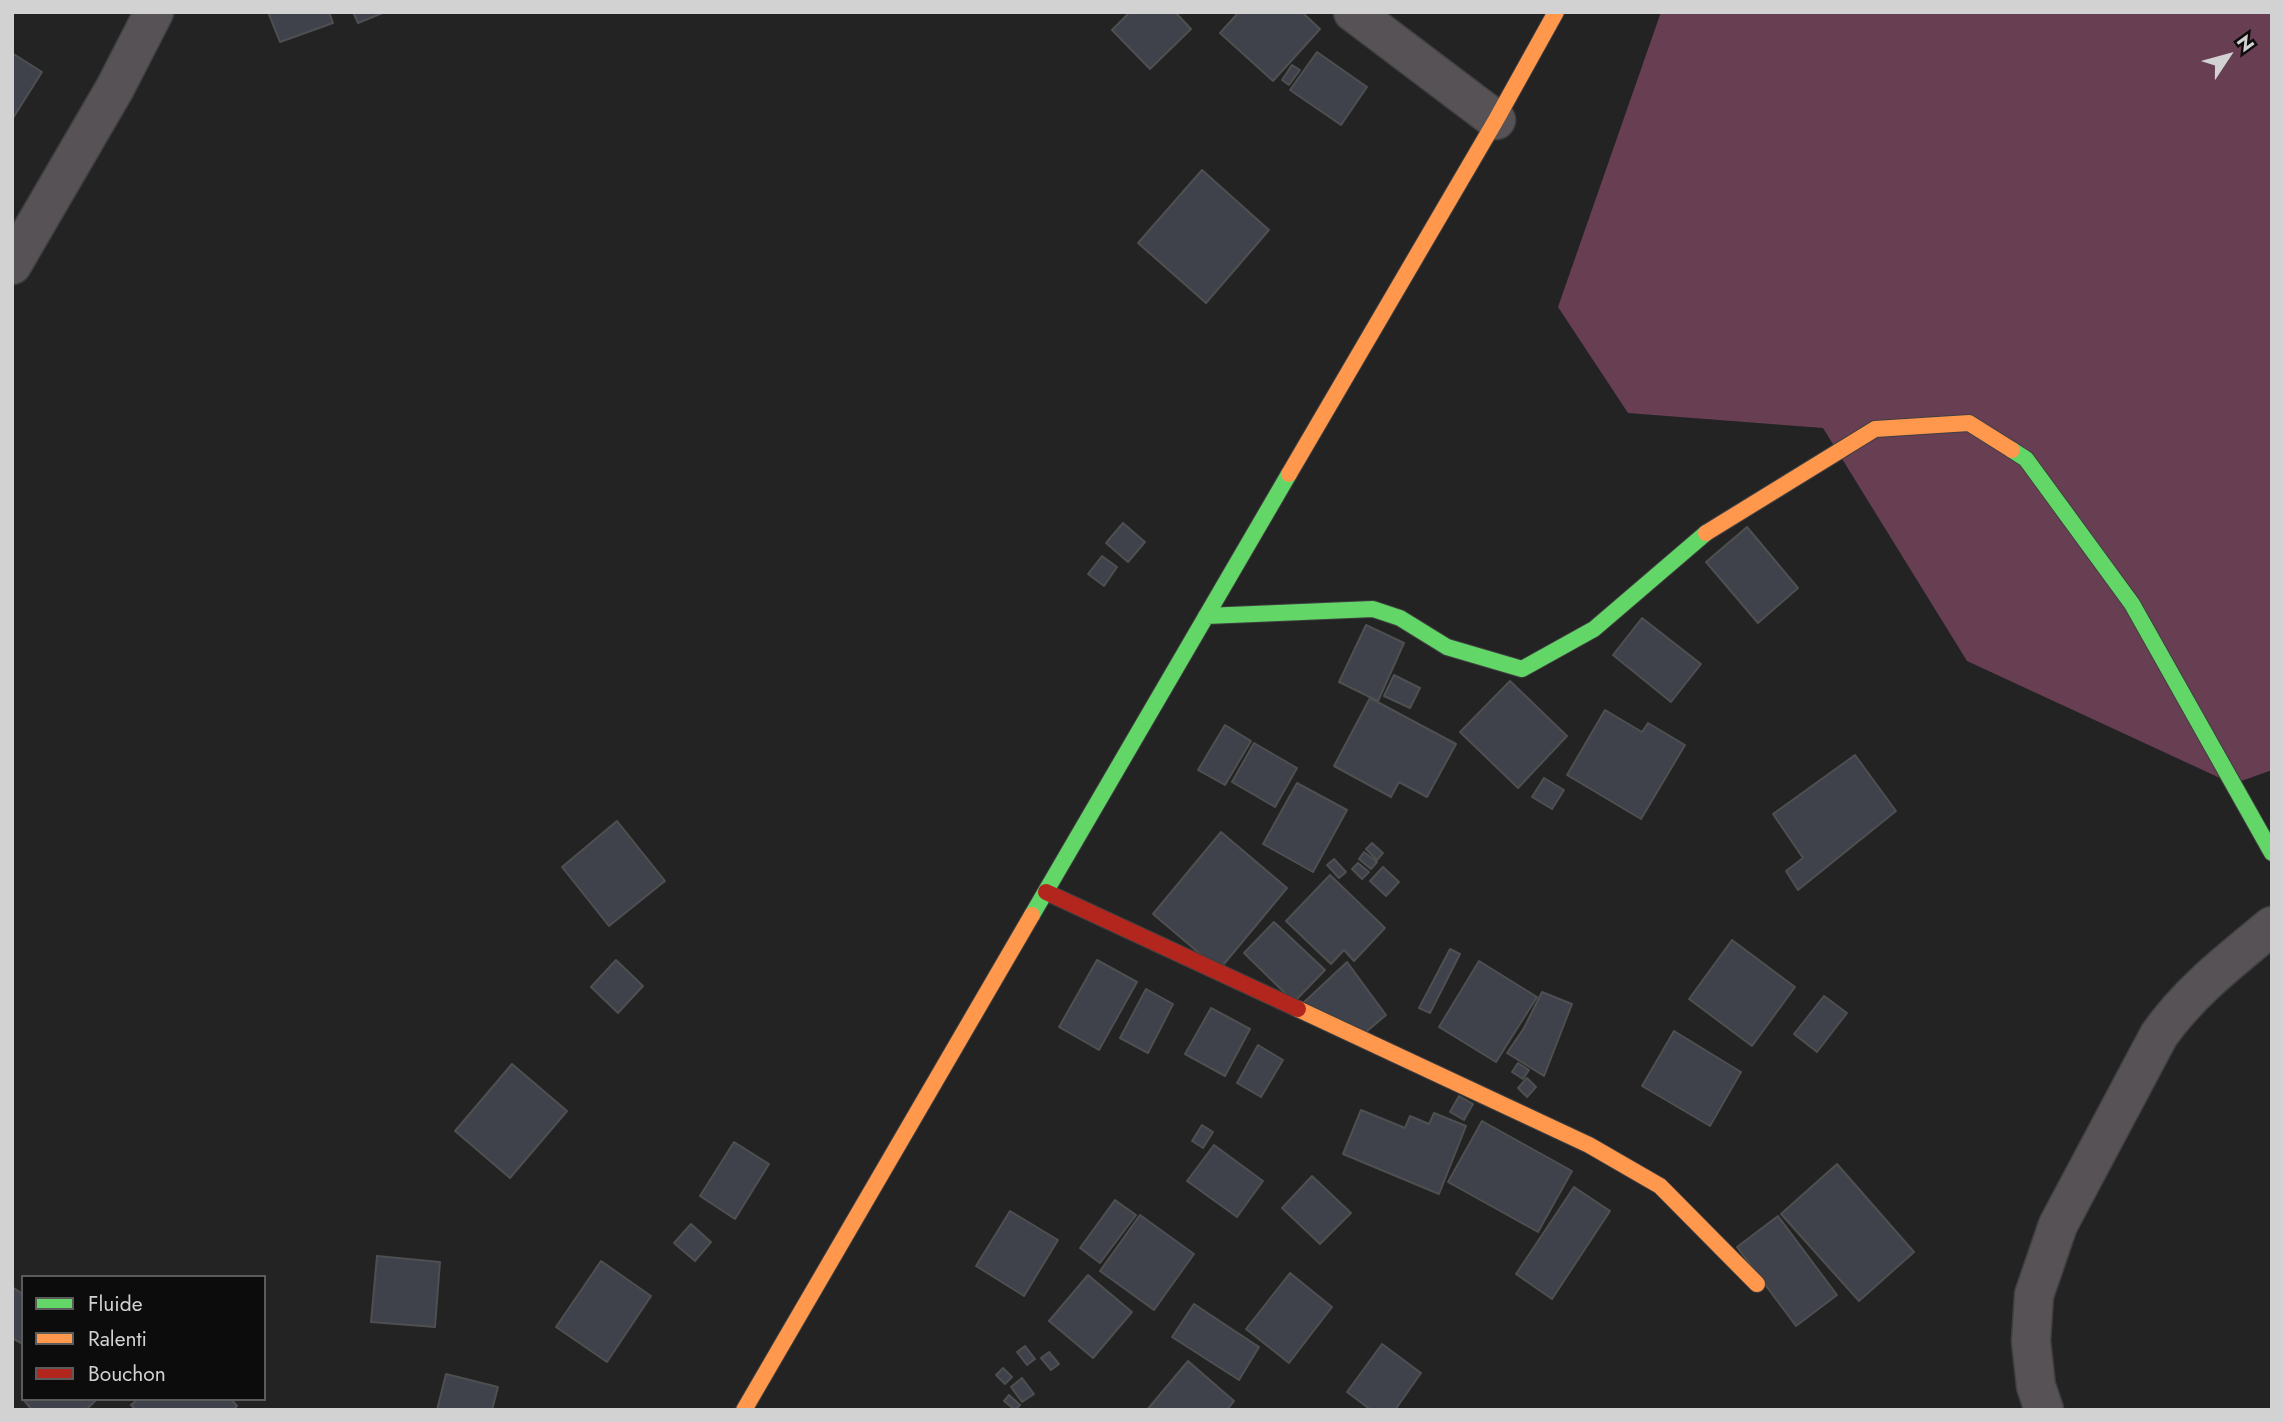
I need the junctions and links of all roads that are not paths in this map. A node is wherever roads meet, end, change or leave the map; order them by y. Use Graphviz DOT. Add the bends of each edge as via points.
graph roads {
  1 [pos="154,12"];
  2 [pos="1353,12"];
  3 [pos="1556,12"];
  4 [pos="1496,120"];
  5 [pos="12,265"];
  6 [pos="1206,616"];
  7 [pos="2272,853"];
  8 [pos="1046,891"];
  9 [pos="2272,926"];
  10 [pos="1757,1284"];
  11 [pos="744,1410"];
  12 [pos="2044,1410"];
  1 -- 5 [label="street"];
  2 -- 4 [label="street"];
  3 -- 4 [label="street"];
  4 -- 6 [label="street"];
  6 -- 7 [label="street" via="1373,609 1400,618 1447,647 1521,669 1594,629 1714,526 1875,429 1969,423 2026,459 2132,604"];
  6 -- 8 [label="street"];
  8 -- 10 [label="street" via="1589,1145 1660,1186"];
  8 -- 11 [label="street"];
  9 -- 12 [label="street" via="2199,987 2159,1035 2058,1224 2034,1295 2031,1341"];
}
